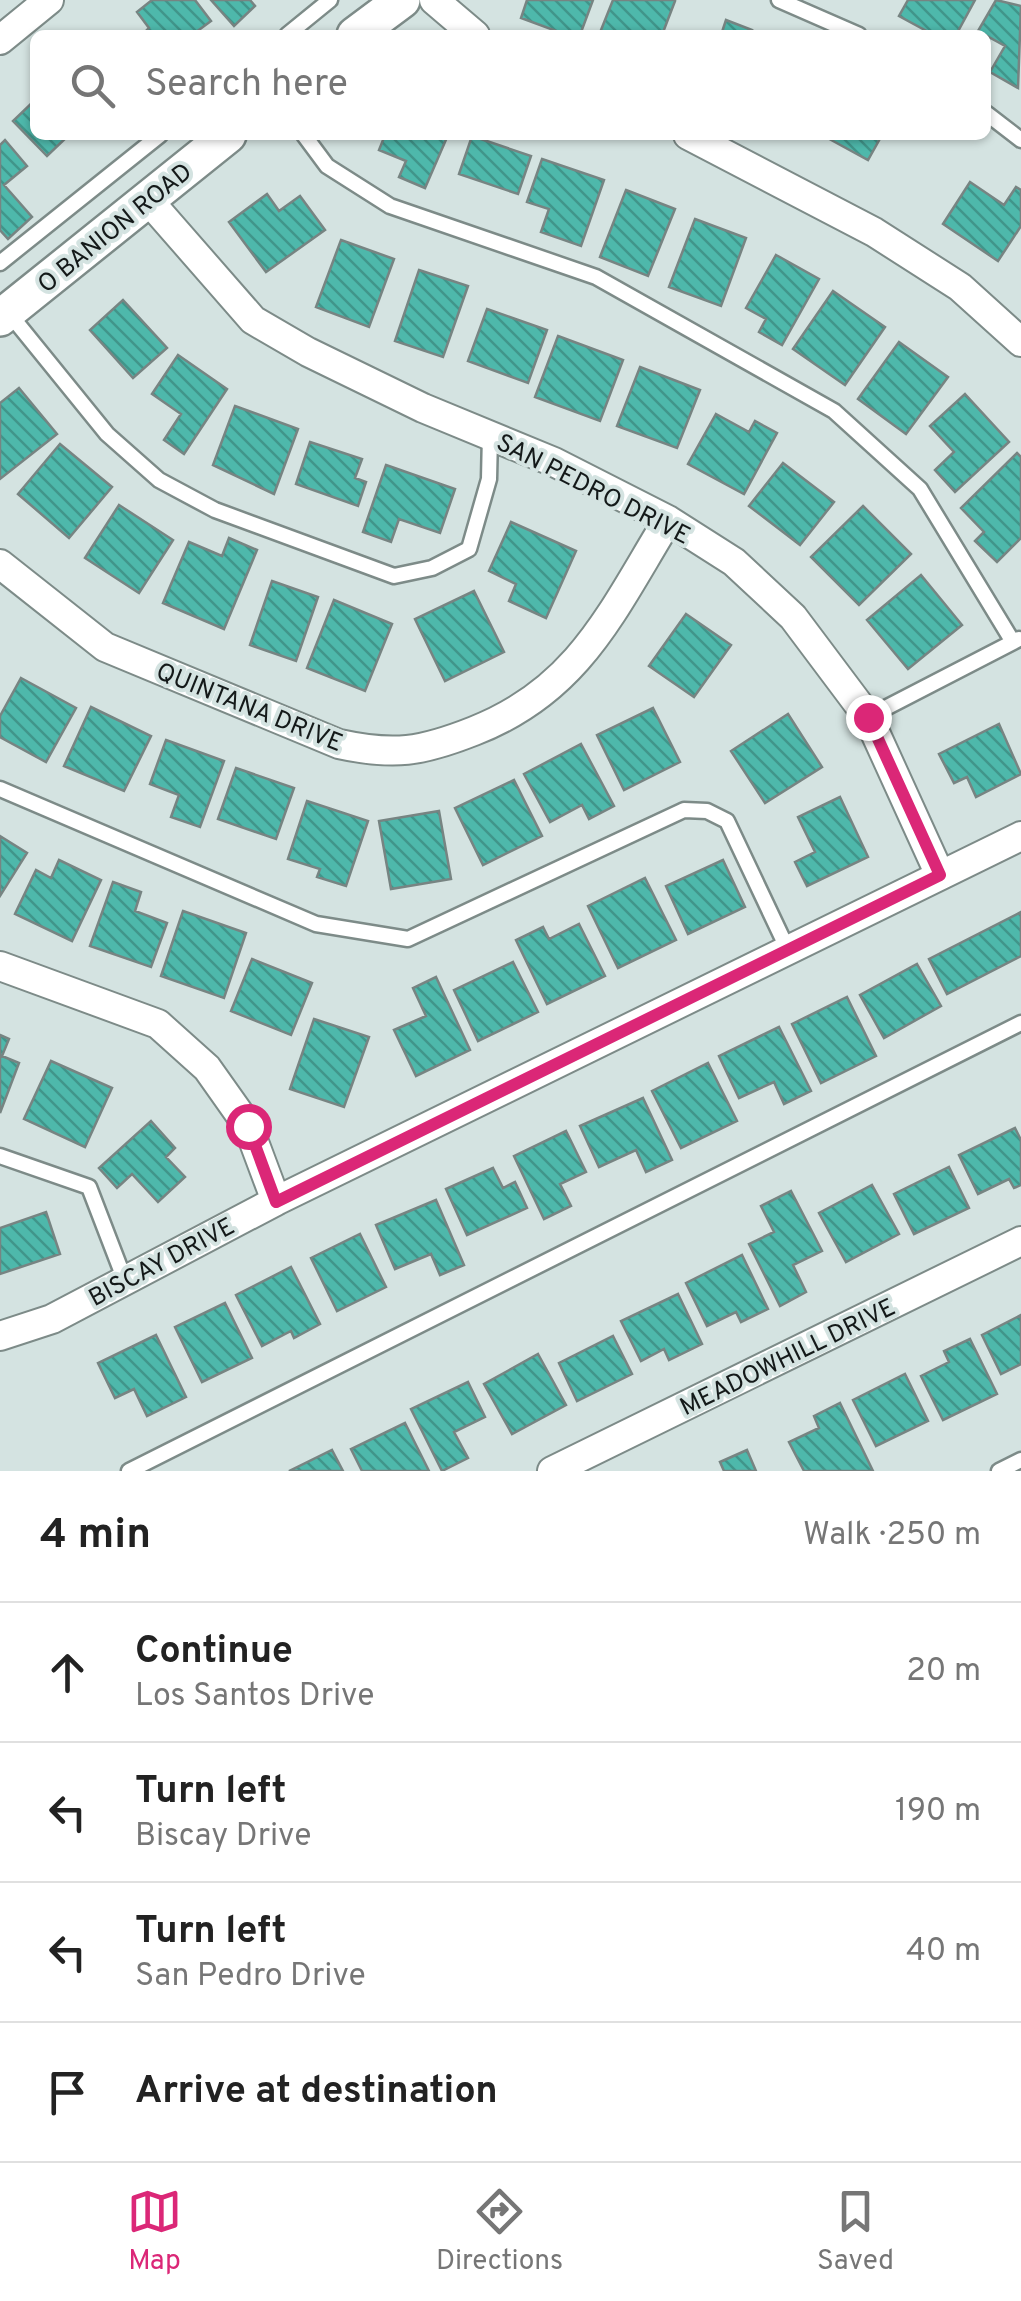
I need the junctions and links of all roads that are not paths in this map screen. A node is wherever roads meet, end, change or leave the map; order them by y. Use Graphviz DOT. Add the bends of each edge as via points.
graph roads {
  1 [pos="49,0"];
  2 [pos="330,0"];
  3 [pos="402,0"];
  4 [pos="434,0"];
  5 [pos="779,0"];
  6 [pos="293,30"];
  7 [pos="362,30"];
  8 [pos="469,30"];
  9 [pos="848,30"];
  10 [pos="0,40"];
  11 [pos="991,117"];
  12 [pos="154,140"];
  13 [pos="222,140"];
  14 [pos="308,140"];
  15 [pos="698,140"];
  16 [pos="1021,140"];
  17 [pos="149,202"];
  18 [pos="0,263"];
  19 [pos="4,315"];
  20 [pos="1021,342"];
  21 [pos="490,436"];
  22 [pos="668,520"];
  23 [pos="0,564"];
  24 [pos="1017,640"];
  25 [pos="868,717"];
  26 [pos="0,789"];
  27 [pos="1021,836"];
  28 [pos="940,875"];
  29 [pos="788,950"];
  30 [pos="0,966"];
  31 [pos="1021,1023"];
  32 [pos="0,1156"];
  33 [pos="276,1202"];
  34 [pos="1021,1241"];
  35 [pos="124,1278"];
  36 [pos="0,1336"];
  37 [pos="1021,1460"];
  38 [pos="129,1471"];
  39 [pos="552,1471"];
  40 [pos="1000,1471"];
  1 -- 10 [label="street"];
  2 -- 6 [label="lane"];
  3 -- 7 [label="street"];
  4 -- 8 [label="street"];
  5 -- 9 [label="lane"];
  11 -- 16 [label="lane"];
  12 -- 18 [label="lane"];
  13 -- 17 [label="street, O BANION ROAD"];
  14 -- 24 [label="lane" via="327,166 390,206 596,277 834,411 920,488"];
  15 -- 20 [label="street" via="874,232 960,287"];
  17 -- 19 [label="street, O BANION ROAD"];
  17 -- 21 [label="street, SAN PEDRO DRIVE" via="253,320"];
  19 -- 21 [label="lane" via="106,434 159,480 215,510 394,576 432,568 469,549 489,479"];
  21 -- 22 [label="street, SAN PEDRO DRIVE"];
  22 -- 23 [label="street, QUINTANA DRIVE" via="587,650 553,686 515,715 411,752 338,744 105,647"];
  22 -- 25 [label="street, SAN PEDRO DRIVE" via="734,562 793,617"];
  24 -- 25 [label="lane"];
  25 -- 28 [label="street, SAN PEDRO DRIVE"];
  26 -- 29 [label="lane" via="316,924 408,939 684,810 707,811 727,821"];
  27 -- 28 [label="street, BISCAY DRIVE"];
  28 -- 29 [label="street, BISCAY DRIVE"];
  29 -- 33 [label="street, BISCAY DRIVE"];
  30 -- 33 [label="street" via="158,1024 207,1068 248,1126"];
  31 -- 38 [label="lane"];
  32 -- 35 [label="lane" via="90,1187"];
  33 -- 35 [label="street, BISCAY DRIVE"];
  34 -- 39 [label="street, MEADOWHILL DRIVE"];
  35 -- 36 [label="street, BISCAY DRIVE" via="52,1320"];
  37 -- 40 [label="lane"];
}
